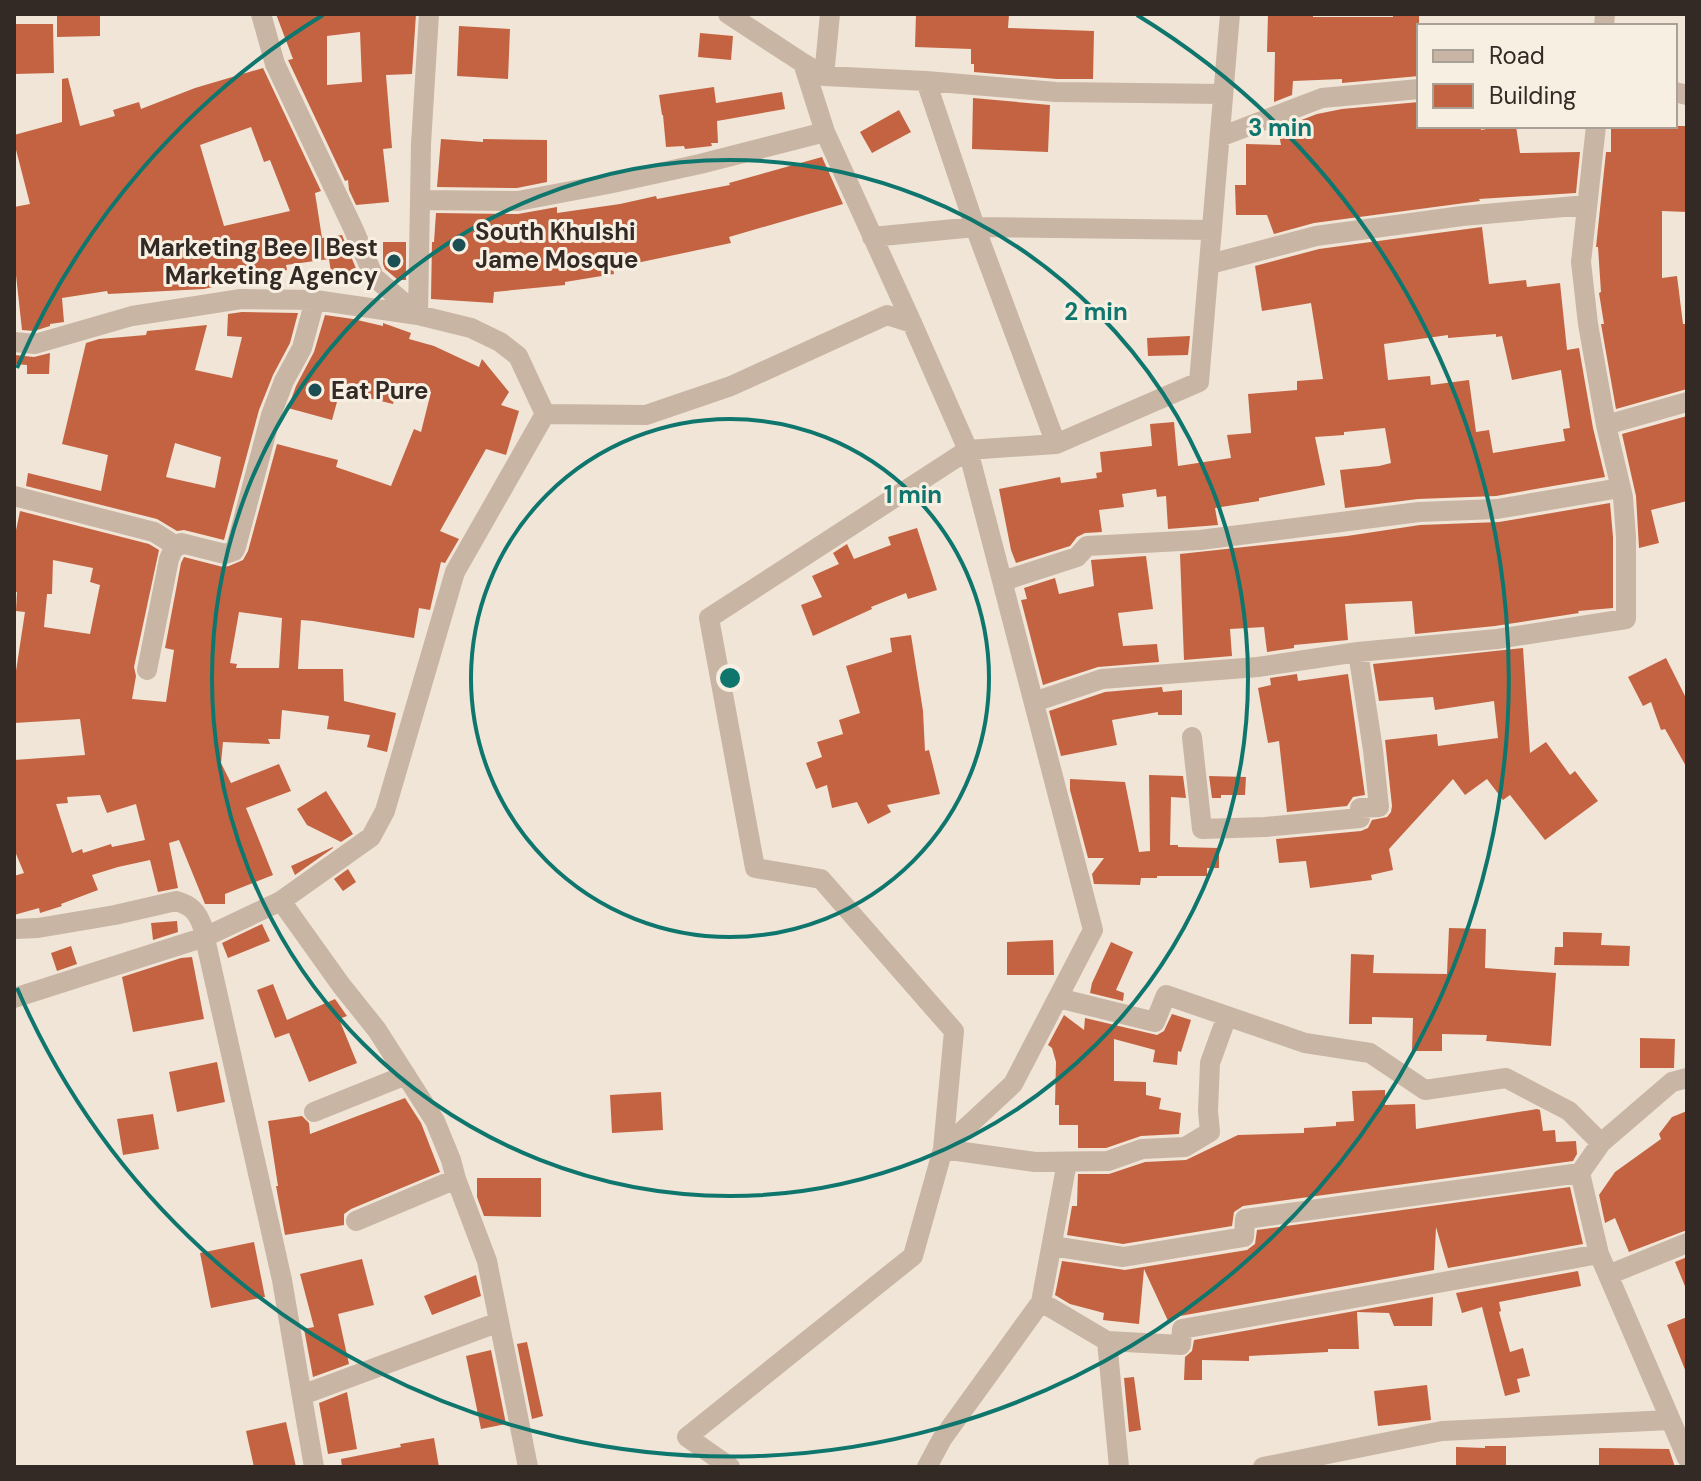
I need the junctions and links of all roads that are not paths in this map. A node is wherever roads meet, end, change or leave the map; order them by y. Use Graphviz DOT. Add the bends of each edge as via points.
graph roads {
  1 [pos="261,14"];
  2 [pos="429,14"];
  3 [pos="728,14"];
  4 [pos="830,14"];
  5 [pos="1230,14"];
  6 [pos="803,63"];
  7 [pos="824,76"];
  8 [pos="926,81"];
  9 [pos="1417,89"];
  10 [pos="1223,94"];
  11 [pos="1596,128"];
  12 [pos="825,132"];
  13 [pos="1220,137"];
  14 [pos="420,200"];
  15 [pos="1587,205"];
  16 [pos="975,227"];
  17 [pos="1212,230"];
  18 [pos="872,237"];
  19 [pos="1210,264"];
  20 [pos="315,300"];
  21 [pos="418,315"];
  22 [pos="912,323"];
  23 [pos="14,342"];
  24 [pos="1687,402"];
  25 [pos="545,414"];
  26 [pos="1606,425"];
  27 [pos="1056,444"];
  28 [pos="968,450"];
  29 [pos="1620,488"];
  30 [pos="14,496"];
  31 [pos="176,546"];
  32 [pos="1003,581"];
  33 [pos="1358,652"];
  34 [pos="147,670"];
  35 [pos="1034,702"];
  36 [pos="1192,737"];
  37 [pos="281,901"];
  38 [pos="14,929"];
  39 [pos="205,937"];
  40 [pos="14,998"];
  41 [pos="1058,998"];
  42 [pos="1227,1016"];
  43 [pos="406,1075"];
  44 [pos="1687,1078"];
  45 [pos="314,1112"];
  46 [pos="1601,1143"];
  47 [pos="943,1149"];
  48 [pos="1067,1162"];
  49 [pos="1580,1173"];
  50 [pos="456,1179"];
  51 [pos="356,1221"];
  52 [pos="1687,1243"];
  53 [pos="1052,1246"];
  54 [pos="1599,1254"];
  55 [pos="1608,1275"];
  56 [pos="1041,1302"];
  57 [pos="499,1322"];
  58 [pos="1107,1341"];
  59 [pos="302,1395"];
  60 [pos="1670,1420"];
  61 [pos="1687,1458"];
  62 [pos="314,1467"];
  63 [pos="528,1467"];
  64 [pos="730,1467"];
  65 [pos="927,1467"];
  66 [pos="1119,1467"];
  67 [pos="1263,1467"];
  1 -- 21 [label="street" via="275,64 374,277"];
  2 -- 14 [label="street"];
  3 -- 6 [label="street"];
  4 -- 7 [label="street"];
  5 -- 10 [label="street"];
  6 -- 7 [label="street"];
  6 -- 12 [label="street"];
  7 -- 8 [label="street"];
  8 -- 10 [label="street" via="1056,92"];
  8 -- 16 [label="street"];
  9 -- 13 [label="street" via="1322,98"];
  10 -- 13 [label="street"];
  11 -- 15 [label="street"];
  12 -- 14 [label="street" via="518,201"];
  12 -- 18 [label="street"];
  13 -- 17 [label="street"];
  14 -- 21 [label="street"];
  15 -- 19 [label="street" via="1316,236"];
  15 -- 26 [label="street" via="1581,262"];
  16 -- 17 [label="street"];
  16 -- 18 [label="street"];
  16 -- 27 [label="street"];
  17 -- 19 [label="street"];
  18 -- 22 [label="street"];
  19 -- 27 [label="street" via="1199,382"];
  20 -- 21 [label="street"];
  20 -- 23 [label="street" via="241,299 132,316 35,344"];
  20 -- 31 [label="street" via="302,348 271,415 234,551"];
  21 -- 25 [label="street" via="471,328 518,356"];
  22 -- 25 [label="street" via="887,315 731,386 646,415"];
  22 -- 28 [label="street"];
  24 -- 26 [label="street"];
  25 -- 37 [label="street" via="455,572 385,811 371,837"];
  26 -- 29 [label="street"];
  27 -- 28 [label="street"];
  28 -- 32 [label="street"];
  28 -- 47 [label="street" via="709,618 755,868 821,879 954,1031"];
  29 -- 32 [label="street" via="1497,509 1419,512 1200,540 1087,546 1077,557"];
  29 -- 33 [label="street" via="1626,619 1497,639"];
  30 -- 31 [label="street" via="154,532"];
  31 -- 34 [label="street"];
  32 -- 35 [label="street"];
  33 -- 35 [label="street" via="1258,667 1102,679"];
  33 -- 36 [label="street" via="1379,807 1360,808 1360,818 1202,829"];
  35 -- 41 [label="street" via="1093,930"];
  37 -- 39 [label="street"];
  37 -- 43 [label="street"];
  38 -- 39 [label="street" via="176,901 194,909"];
  39 -- 40 [label="street"];
  39 -- 59 [label="street" via="282,1280"];
  41 -- 42 [label="street" via="1155,1022 1166,995"];
  41 -- 47 [label="street" via="1013,1084"];
  42 -- 46 [label="street" via="1305,1043 1370,1053 1425,1090 1506,1078 1569,1111"];
  42 -- 48 [label="street" via="1210,1063 1210,1132 1185,1147 1142,1149 1108,1161"];
  43 -- 45 [label="street"];
  43 -- 50 [label="street" via="435,1121"];
  44 -- 46 [label="street" via="1672,1082"];
  46 -- 49 [label="street"];
  47 -- 48 [label="street"];
  47 -- 64 [label="street" via="913,1256 687,1437"];
  48 -- 53 [label="street"];
  49 -- 53 [label="street" via="1245,1219 1244,1237 1123,1257"];
  49 -- 54 [label="street"];
  50 -- 51 [label="street"];
  50 -- 57 [label="street" via="487,1261"];
  52 -- 55 [label="street"];
  53 -- 56 [label="street"];
  54 -- 55 [label="street"];
  54 -- 58 [label="street" via="1182,1329 1181,1345"];
  55 -- 60 [label="street"];
  56 -- 58 [label="street"];
  56 -- 65 [label="street"];
  57 -- 59 [label="street"];
  57 -- 63 [label="street"];
  58 -- 66 [label="street"];
  59 -- 62 [label="street"];
  60 -- 61 [label="street"];
  60 -- 67 [label="street" via="1442,1431"];
}
